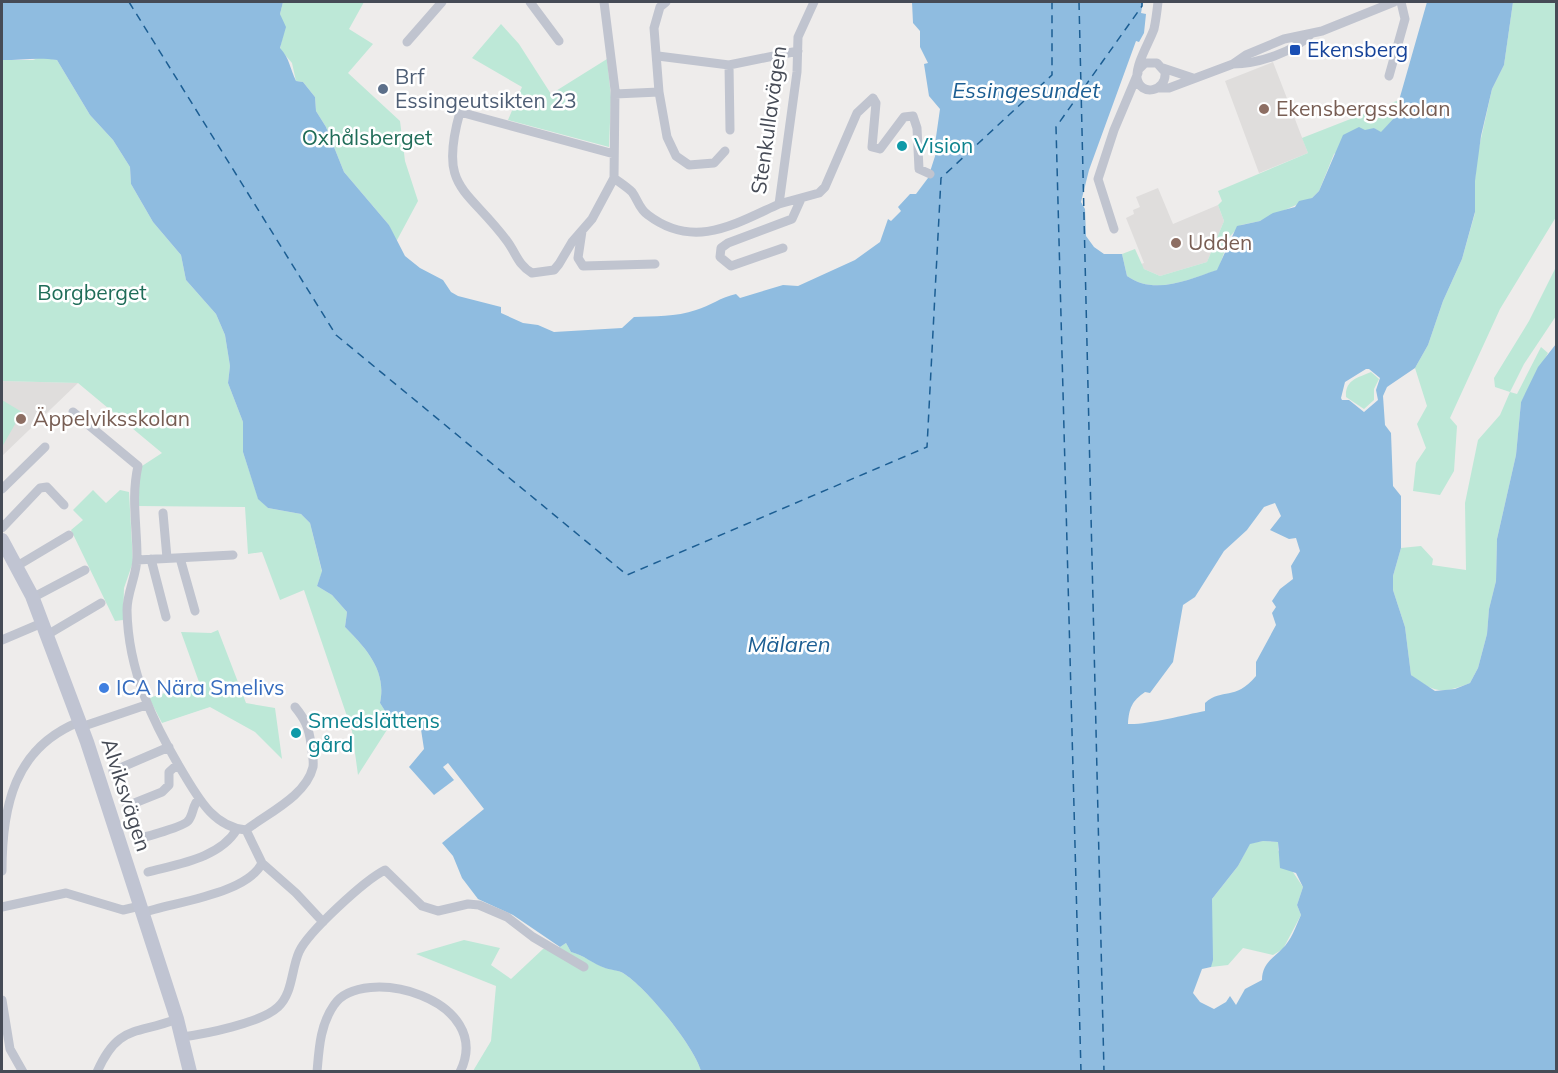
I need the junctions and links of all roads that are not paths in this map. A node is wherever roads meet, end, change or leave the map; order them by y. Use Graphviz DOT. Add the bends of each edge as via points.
graph roads {
  1 [pos="442,2"];
  2 [pos="530,2"];
  3 [pos="604,2"];
  4 [pos="666,2"];
  5 [pos="814,2"];
  6 [pos="1158,2"];
  7 [pos="1394,2"];
  8 [pos="1401,2"];
  9 [pos="559,41"];
  10 [pos="406,42"];
  11 [pos="1147,46"];
  12 [pos="798,51"];
  13 [pos="658,56"];
  14 [pos="729,65"];
  15 [pos="1160,66"];
  16 [pos="1138,71"];
  17 [pos="1389,76"];
  18 [pos="1193,78"];
  19 [pos="1160,88"];
  20 [pos="1147,90"];
  21 [pos="659,92"];
  22 [pos="615,94"];
  23 [pos="1128,96"];
  24 [pos="730,130"];
  25 [pos="725,151"];
  26 [pos="614,154"];
  27 [pos="930,174"];
  28 [pos="614,178"];
  29 [pos="801,199"];
  30 [pos="779,204"];
  31 [pos="583,229"];
  32 [pos="1114,229"];
  33 [pos="783,248"];
  34 [pos="655,264"];
  35 [pos="73,412"];
  36 [pos="45,447"];
  37 [pos="2,489"];
  38 [pos="64,505"];
  39 [pos="164,513"];
  40 [pos="2,528"];
  41 [pos="69,535"];
  42 [pos="2,540"];
  43 [pos="233,555"];
  44 [pos="167,558"];
  45 [pos="180,558"];
  46 [pos="151,559"];
  47 [pos="137,560"];
  48 [pos="17,566"];
  49 [pos="85,570"];
  50 [pos="32,598"];
  51 [pos="101,603"];
  52 [pos="195,611"];
  53 [pos="166,617"];
  54 [pos="44,629"];
  55 [pos="2,640"];
  56 [pos="146,705"];
  57 [pos="295,706"];
  58 [pos="80,724"];
  59 [pos="169,747"];
  60 [pos="178,764"];
  61 [pos="113,771"];
  62 [pos="199,799"];
  63 [pos="127,806"];
  64 [pos="242,830"];
  65 [pos="137,838"];
  66 [pos="262,863"];
  67 [pos="2,872"];
  68 [pos="148,872"];
  69 [pos="2,907"];
  70 [pos="141,910"];
  71 [pos="323,922"];
  72 [pos="584,967"];
  73 [pos="2,1000"];
  74 [pos="177,1019"];
  75 [pos="182,1037"];
  76 [pos="19,1070"];
  77 [pos="97,1071"];
  78 [pos="190,1071"];
  79 [pos="317,1071"];
  80 [pos="460,1071"];
  1 -- 10 [label="street"];
  2 -- 9 [label="street"];
  3 -- 22 [label="street"];
  4 -- 13 [label="street" via="660,7 654,28"];
  5 -- 12 [label="street, Stenkullavägen" via="798,38"];
  6 -- 11 [label="street"];
  7 -- 18 [label="street" via="1311,34 1304,42 1272,56"];
  8 -- 17 [label="street" via="1405,19"];
  11 -- 15 [label="street"];
  11 -- 16 [label="street"];
  12 -- 14 [label="street"];
  12 -- 30 [label="street, Stenkullavägen"];
  13 -- 14 [label="street"];
  13 -- 21 [label="street"];
  14 -- 24 [label="street"];
  15 -- 16 [label="street" via="1145,63"];
  15 -- 18 [label="street"];
  15 -- 19 [label="street" via="1166,78"];
  16 -- 20 [label="street" via="1139,83"];
  16 -- 23 [label="street"];
  18 -- 19 [label="street"];
  19 -- 20 [label="street"];
  20 -- 23 [label="street"];
  21 -- 22 [label="street"];
  21 -- 25 [label="street" via="667,137 676,156 689,165 702,166 714,163"];
  22 -- 26 [label="street"];
  23 -- 32 [label="street" via="1098,179"];
  26 -- 28 [label="street"];
  26 -- 31 [label="street" via="460,112 452,149 454,178 507,241 525,269 542,274 554,270"];
  27 -- 29 [label="street" via="919,169 913,116 904,117 880,149 872,147 876,103 873,98 857,113 825,187"];
  28 -- 30 [label="street, Stenkullavägen" via="632,192 648,216 692,232 718,231"];
  28 -- 31 [label="street"];
  29 -- 30 [label="street"];
  29 -- 33 [label="street" via="792,219 728,243 721,248 720,257 731,266"];
  31 -- 34 [label="street" via="578,258 583,266"];
  35 -- 47 [label="street" via="138,466 133,490"];
  36 -- 37 [label="street"];
  38 -- 40 [label="street" via="47,488 40,488"];
  39 -- 44 [label="street"];
  41 -- 48 [label="street"];
  42 -- 48 [label="street, Alviksvägen"];
  43 -- 45 [label="street"];
  44 -- 45 [label="street"];
  44 -- 46 [label="street"];
  45 -- 52 [label="street"];
  46 -- 47 [label="street"];
  46 -- 53 [label="street"];
  47 -- 56 [label="street" via="127,610"];
  48 -- 50 [label="street, Alviksvägen"];
  49 -- 50 [label="street"];
  50 -- 54 [label="street, Alviksvägen"];
  51 -- 54 [label="street"];
  54 -- 55 [label="street"];
  54 -- 58 [label="street, Alviksvägen"];
  56 -- 58 [label="street"];
  56 -- 59 [label="street"];
  57 -- 64 [label="street" via="309,729 313,765 307,780 291,798"];
  58 -- 67 [label="street" via="62,729 33,752 21,771 7,808"];
  58 -- 70 [label="street, Alviksvägen"];
  59 -- 60 [label="street"];
  59 -- 61 [label="street"];
  60 -- 62 [label="street"];
  60 -- 63 [label="street" via="169,772 169,785 162,792"];
  62 -- 64 [label="street" via="217,819"];
  62 -- 65 [label="street" via="184,825"];
  64 -- 66 [label="street"];
  64 -- 68 [label="street" via="216,850"];
  66 -- 70 [label="street" via="257,873 236,886"];
  66 -- 71 [label="street"];
  69 -- 70 [label="street" via="66,893 123,910"];
  70 -- 74 [label="street, Alviksvägen"];
  71 -- 72 [label="street" via="385,870 422,906 438,911 479,905 507,917"];
  71 -- 75 [label="street" via="300,949 288,993 275,1010"];
  73 -- 76 [label="street" via="10,1048"];
  74 -- 75 [label="street, Alviksvägen"];
  74 -- 77 [label="street" via="131,1030 106,1050"];
  75 -- 78 [label="street, Alviksvägen"];
  79 -- 80 [label="street" via="320,1036 334,1004 352,990 370,988 392,988 444,1005 465,1036 467,1046"];
}
